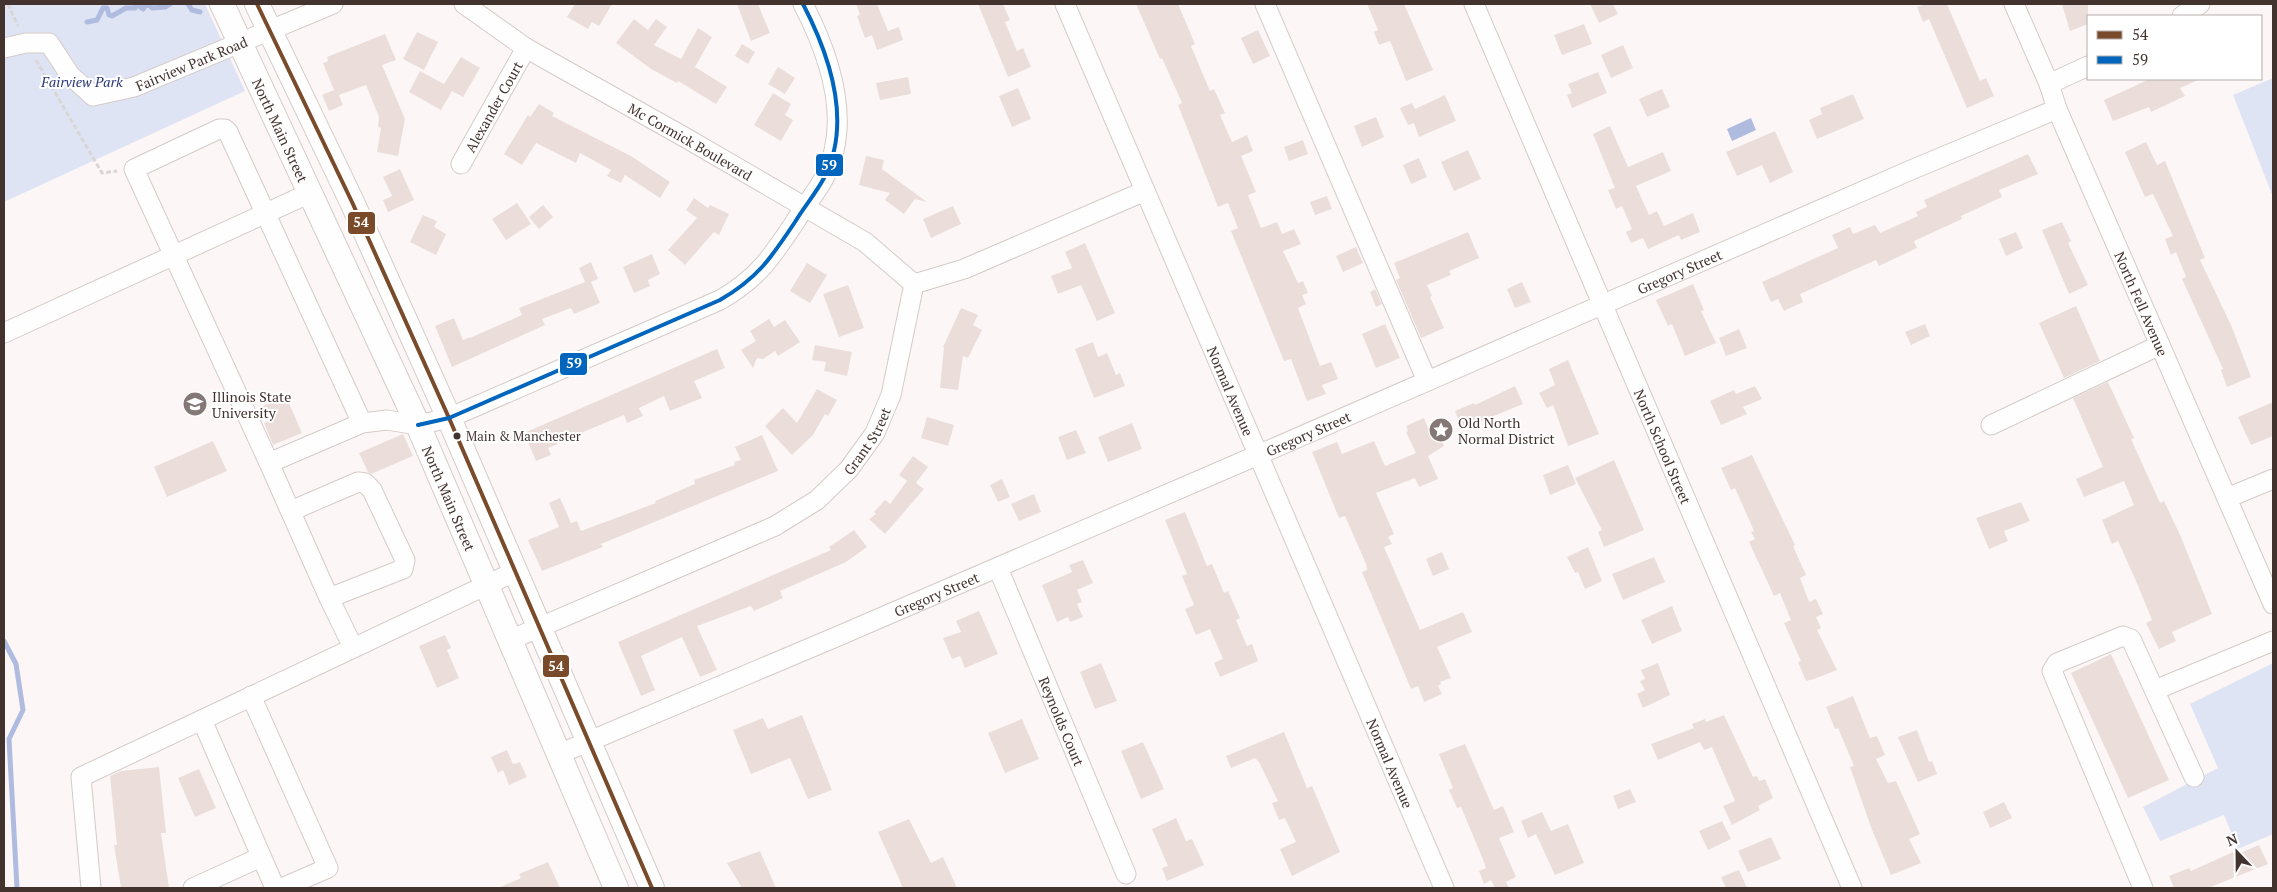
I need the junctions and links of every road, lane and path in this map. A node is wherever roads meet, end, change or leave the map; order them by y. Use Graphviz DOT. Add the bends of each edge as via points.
graph roads {
  1 [pos="8,4"];
  2 [pos="222,4"];
  3 [pos="257,4"];
  4 [pos="333,4"];
  5 [pos="464,4"];
  6 [pos="803,4"];
  7 [pos="1065,4"];
  8 [pos="1265,4"];
  9 [pos="1474,4"];
  10 [pos="2014,4"];
  11 [pos="2200,4"];
  12 [pos="2184,15"];
  13 [pos="18,26"];
  14 [pos="254,37"];
  15 [pos="4,48"];
  16 [pos="526,48"];
  17 [pos="35,60"];
  18 [pos="2087,66"];
  19 [pos="2049,84"];
  20 [pos="2057,110"];
  21 [pos="461,164"];
  22 [pos="134,169"];
  23 [pos="1146,192"];
  24 [pos="310,193"];
  25 [pos="804,208"];
  26 [pos="264,214"];
  27 [pos="174,256"];
  28 [pos="914,284"];
  29 [pos="1602,305"];
  30 [pos="4,333"];
  31 [pos="2160,345"];
  32 [pos="1428,381"];
  33 [pos="449,418"];
  34 [pos="362,423"];
  35 [pos="418,425"];
  36 [pos="1991,425"];
  37 [pos="1258,455"];
  38 [pos="269,463"];
  39 [pos="2273,479"];
  40 [pos="2228,498"];
  41 [pos="291,511"];
  42 [pos="998,568"];
  43 [pos="514,572"];
  44 [pos="487,585"];
  45 [pos="329,598"];
  46 [pos="2273,604"];
  47 [pos="539,627"];
  48 [pos="510,640"];
  49 [pos="2273,641"];
  50 [pos="353,647"];
  51 [pos="2155,690"];
  52 [pos="251,696"];
  53 [pos="202,720"];
  54 [pos="589,741"];
  55 [pos="559,754"];
  56 [pos="2194,777"];
  57 [pos="261,857"];
  58 [pos="1126,874"];
  59 [pos="91,888"];
  60 [pos="193,888"];
  61 [pos="275,888"];
  62 [pos="282,888"];
  63 [pos="616,888"];
  64 [pos="652,888"];
  65 [pos="1444,888"];
  66 [pos="1852,888"];
  67 [pos="2143,888"];
  1 -- 13 [label="path"];
  2 -- 14 [label="main road, North Main Street"];
  3 -- 14 [label="main road, North Main Street"];
  4 -- 14 [label="street"];
  5 -- 16 [label="street, Mc Cormick Boulevard"];
  6 -- 25 [label="street" via="827,59 838,120 835,147 824,177"];
  7 -- 23 [label="street, Normal Avenue"];
  8 -- 32 [label="street"];
  9 -- 29 [label="street, North School Street"];
  10 -- 19 [label="street, North Fell Avenue"];
  11 -- 12 [label="street"];
  14 -- 15 [label="street, Fairview Park Road" via="134,87 93,96 70,75 49,43 26,43"];
  14 -- 24 [label="main road, North Main Street"];
  14 -- 33 [label="main road, North Main Street" via="352,202"];
  16 -- 21 [label="street, Alexander Court"];
  16 -- 25 [label="street, Mc Cormick Boulevard"];
  17 -- 22 [label="path" via="102,173"];
  18 -- 19 [label="street"];
  19 -- 20 [label="street, North Fell Avenue"];
  20 -- 29 [label="street, Gregory Street"];
  20 -- 31 [label="street, North Fell Avenue"];
  22 -- 26 [label="street" via="225,129"];
  22 -- 27 [label="street"];
  23 -- 28 [label="street" via="964,268"];
  23 -- 37 [label="street, Normal Avenue"];
  24 -- 26 [label="street"];
  24 -- 35 [label="main road, North Main Street"];
  25 -- 28 [label="street, Mc Cormick Boulevard" via="865,242"];
  25 -- 33 [label="street" via="769,260 743,287 720,300"];
  26 -- 27 [label="street"];
  26 -- 34 [label="street"];
  27 -- 30 [label="street"];
  27 -- 38 [label="street"];
  28 -- 47 [label="street, Grant Street" via="891,395 875,432 849,469 817,500 775,526"];
  29 -- 32 [label="street, Gregory Street"];
  29 -- 66 [label="street, North School Street"];
  31 -- 36 [label="street"];
  31 -- 40 [label="street, North Fell Avenue"];
  32 -- 37 [label="street, Gregory Street"];
  33 -- 35 [label="street"];
  33 -- 43 [label="main road, North Main Street"];
  34 -- 35 [label="street" via="386,420"];
  34 -- 38 [label="street"];
  35 -- 44 [label="main road, North Main Street"];
  37 -- 42 [label="street, Gregory Street"];
  37 -- 65 [label="street, Normal Avenue"];
  38 -- 41 [label="street"];
  39 -- 40 [label="street"];
  40 -- 46 [label="street, North Fell Avenue"];
  41 -- 45 [label="street"];
  41 -- 45 [label="street" via="358,482 365,483 372,490 404,560 403,569"];
  42 -- 54 [label="street, Gregory Street"];
  42 -- 58 [label="street, Reynolds Court"];
  43 -- 44 [label="street"];
  43 -- 47 [label="main road, North Main Street"];
  44 -- 48 [label="main road, North Main Street"];
  44 -- 50 [label="street"];
  45 -- 50 [label="street"];
  47 -- 48 [label="street, Grant Street"];
  47 -- 54 [label="main road, North Main Street"];
  48 -- 55 [label="main road, North Main Street"];
  49 -- 51 [label="street"];
  50 -- 52 [label="street"];
  51 -- 56 [label="street"];
  51 -- 67 [label="street" via="2130,639 2122,636 2057,663 2052,671"];
  52 -- 53 [label="street"];
  52 -- 62 [label="street" via="328,868"];
  53 -- 57 [label="street"];
  53 -- 59 [label="street" via="81,777"];
  54 -- 55 [label="street, Gregory Street"];
  54 -- 64 [label="main road, North Main Street"];
  55 -- 63 [label="main road, North Main Street"];
  57 -- 60 [label="street"];
  57 -- 61 [label="street"];
}
